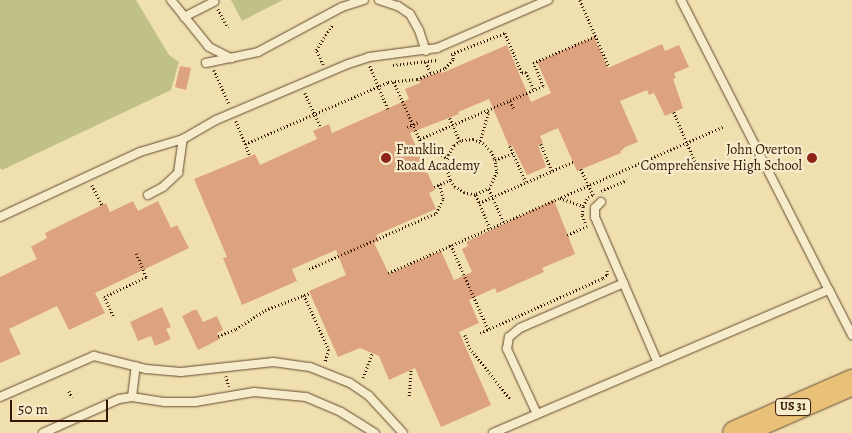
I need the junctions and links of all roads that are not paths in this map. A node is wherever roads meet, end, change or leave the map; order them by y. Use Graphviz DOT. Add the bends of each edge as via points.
graph roads {
  1 [pos="171,0"];
  2 [pos="364,0"];
  3 [pos="379,0"];
  4 [pos="548,0"];
  5 [pos="681,0"];
  6 [pos="214,2"];
  7 [pos="184,17"];
  8 [pos="426,51"];
  9 [pos="231,58"];
  10 [pos="206,63"];
  11 [pos="184,138"];
  12 [pos="148,195"];
  13 [pos="601,202"];
  14 [pos="0,217"];
  15 [pos="624,284"];
  16 [pos="829,290"];
  17 [pos="852,335"];
  18 [pos="658,363"];
  19 [pos="136,366"];
  20 [pos="852,382"];
  21 [pos="2,397"];
  22 [pos="132,397"];
  23 [pos="537,414"];
  24 [pos="43,433"];
  25 [pos="375,433"];
  26 [pos="403,433"];
  27 [pos="494,433"];
  28 [pos="735,433"];
  1 -- 7 [label="lane"];
  2 -- 9 [label="lane" via="334,12 272,46"];
  3 -- 8 [label="lane" via="410,14"];
  4 -- 8 [label="lane"];
  5 -- 16 [label="lane"];
  6 -- 7 [label="lane"];
  7 -- 9 [label="lane" via="209,47"];
  8 -- 11 [label="lane" via="367,58 216,120"];
  9 -- 10 [label="lane"];
  11 -- 12 [label="lane" via="178,173 163,188"];
  11 -- 14 [label="lane" via="140,152"];
  13 -- 15 [label="lane" via="595,208 595,217"];
  15 -- 18 [label="lane"];
  15 -- 23 [label="lane" via="520,328 509,337 507,349"];
  16 -- 17 [label="lane"];
  16 -- 18 [label="lane"];
  18 -- 23 [label="lane"];
  19 -- 21 [label="lane" via="101,356 88,356"];
  19 -- 22 [label="lane"];
  19 -- 26 [label="lane" via="182,372 260,363 310,367 358,388"];
  20 -- 28 [label="main road, US 31"];
  22 -- 24 [label="lane" via="108,402"];
  22 -- 25 [label="lane" via="194,402 254,392 293,395 325,404"];
  23 -- 27 [label="lane"];
}
